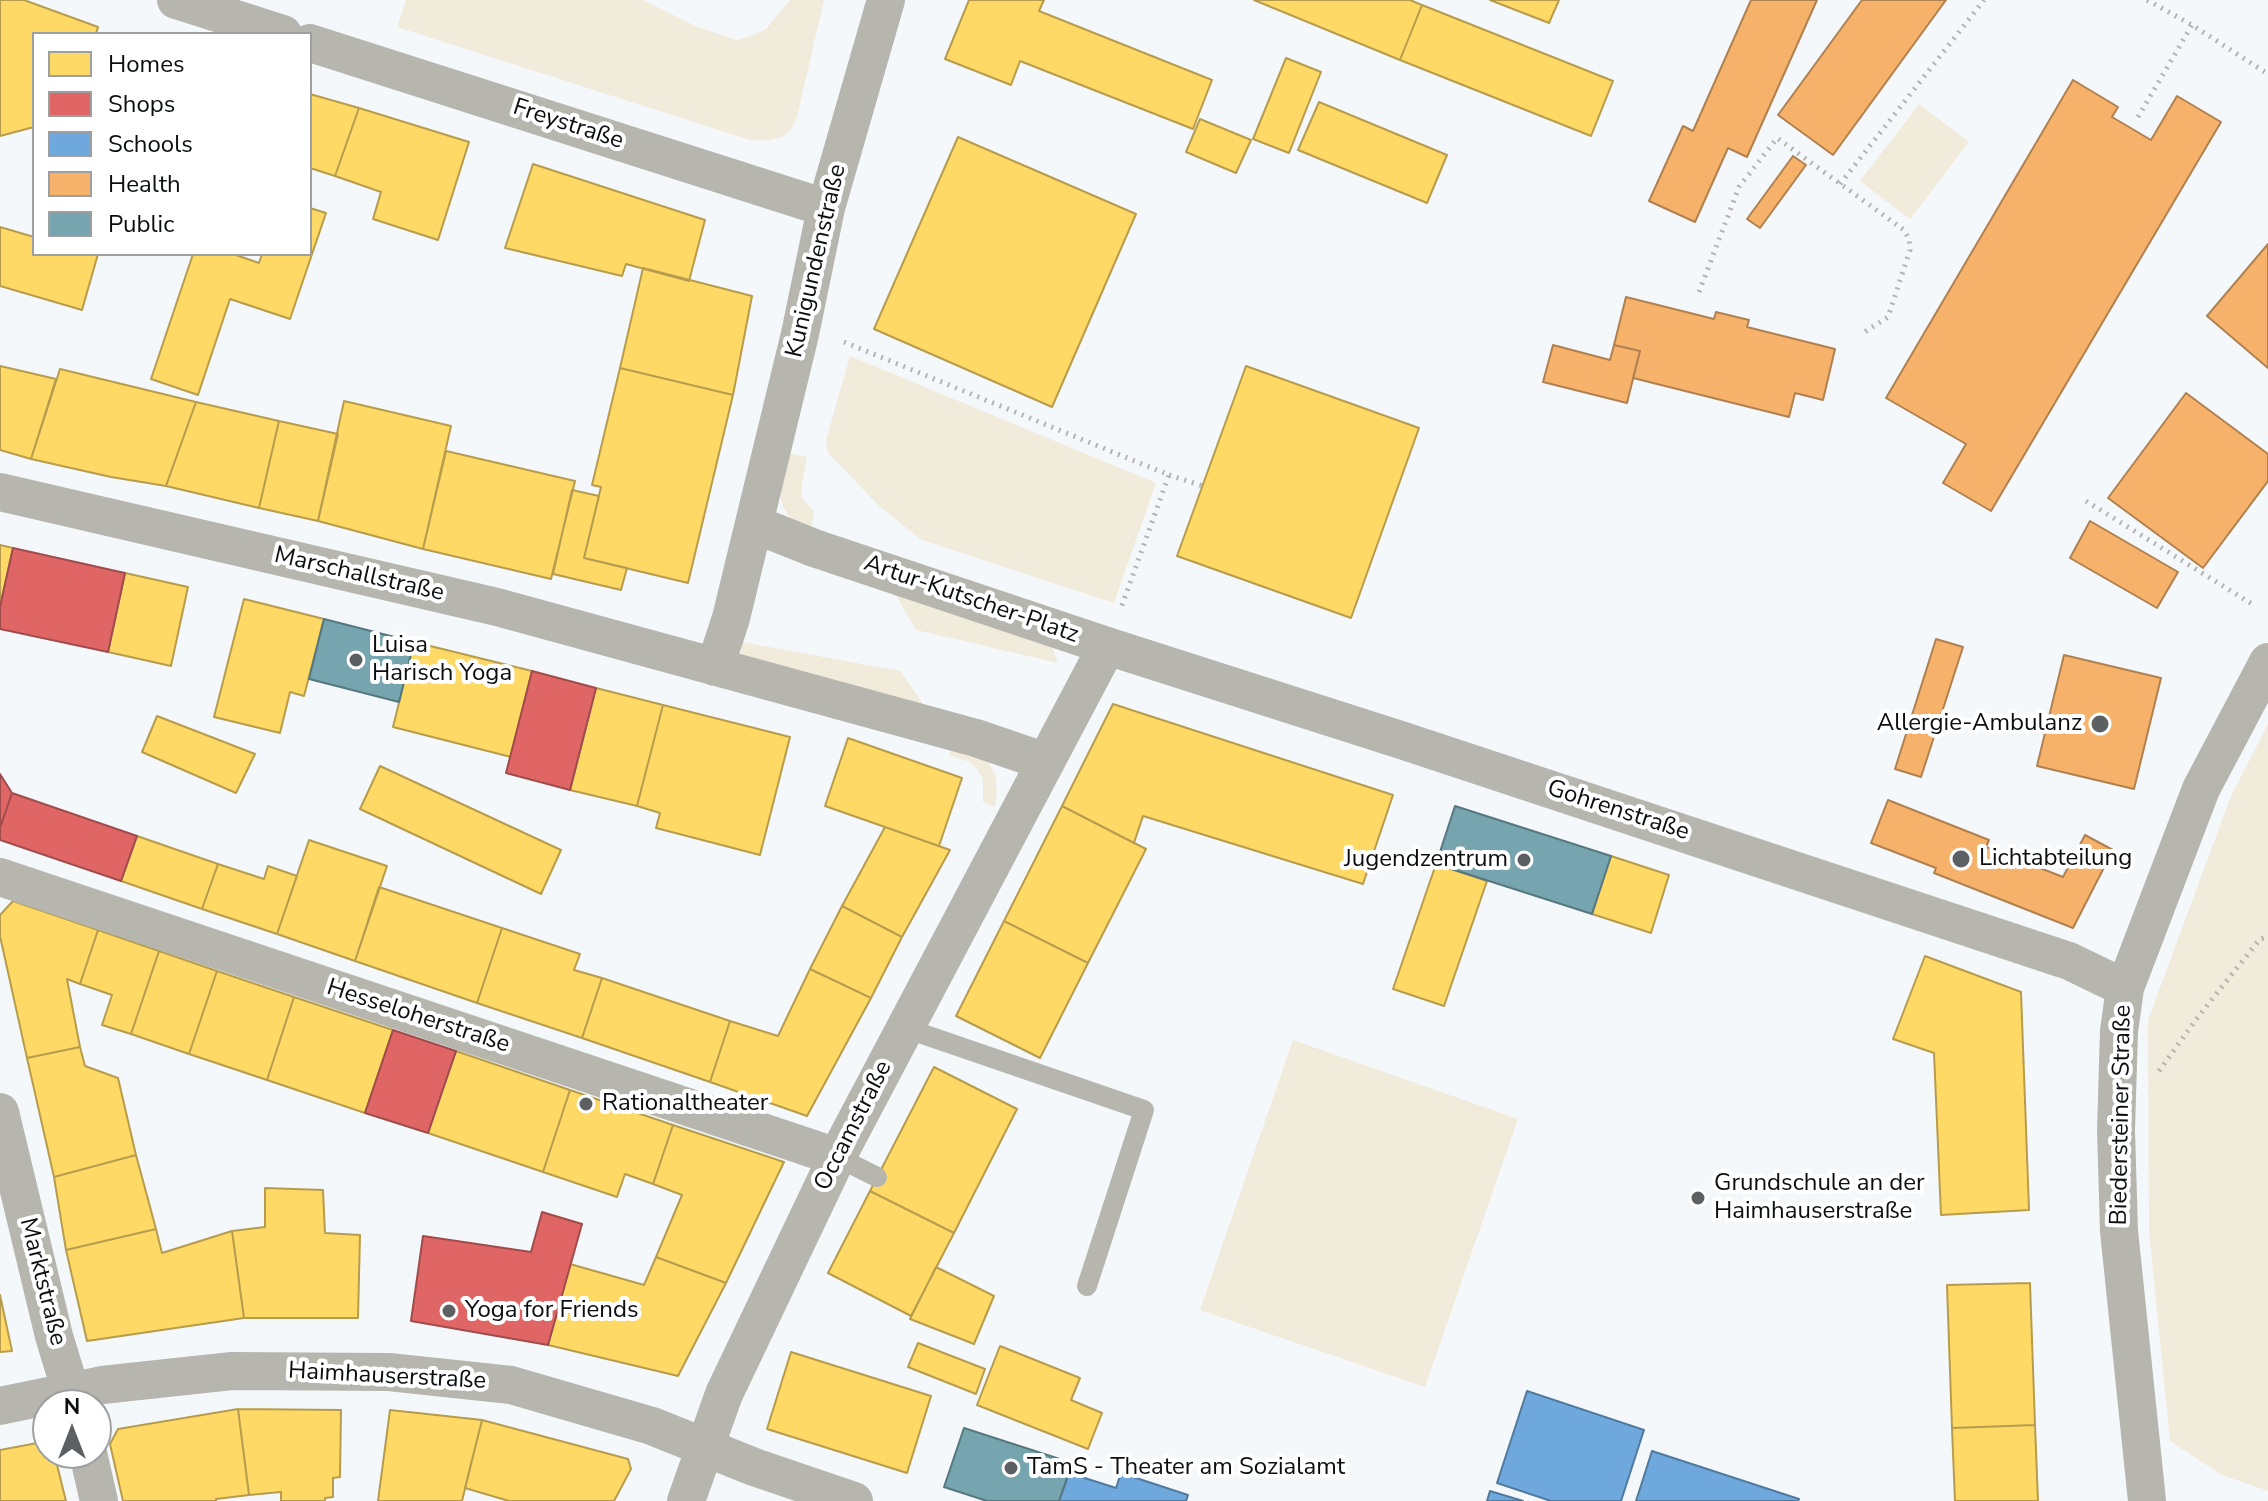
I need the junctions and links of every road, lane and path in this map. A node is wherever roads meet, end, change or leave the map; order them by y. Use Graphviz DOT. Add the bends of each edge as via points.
graph roads {
  1 [pos="176,0"];
  2 [pos="886,0"];
  3 [pos="1984,0"];
  4 [pos="2147,0"];
  5 [pos="2192,25"];
  6 [pos="277,32"];
  7 [pos="312,44"];
  8 [pos="2268,74"];
  9 [pos="2138,117"];
  10 [pos="1840,184"];
  11 [pos="826,208"];
  12 [pos="1699,292"];
  13 [pos="1863,333"];
  14 [pos="844,342"];
  15 [pos="1169,475"];
  16 [pos="1203,486"];
  17 [pos="0,492"];
  18 [pos="2086,501"];
  19 [pos="754,524"];
  20 [pos="2252,604"];
  21 [pos="1113,630"];
  22 [pos="2268,662"];
  23 [pos="715,667"];
  24 [pos="1046,762"];
  25 [pos="0,877"];
  26 [pos="2268,937"];
  27 [pos="2125,988"];
  28 [pos="905,1028"];
  29 [pos="2152,1080"];
  30 [pos="0,1112"];
  31 [pos="837,1157"];
  32 [pos="877,1177"];
  33 [pos="1087,1286"];
  34 [pos="70,1389"];
  35 [pos="93,1389"];
  36 [pos="32,1402"];
  37 [pos="0,1406"];
  38 [pos="706,1447"];
  39 [pos="92,1469"];
  40 [pos="99,1501"];
  41 [pos="686,1501"];
  42 [pos="854,1501"];
  43 [pos="2147,1501"];
  1 -- 6 [label="street"];
  2 -- 11 [label="street, Kunigundenstraße"];
  3 -- 10 [label="path"];
  4 -- 5 [label="path"];
  5 -- 8 [label="path"];
  5 -- 9 [label="path"];
  7 -- 11 [label="street, Freystraße"];
  10 -- 12 [label="path" via="1777,138 1739,187"];
  10 -- 13 [label="path" via="1909,239 1888,317"];
  11 -- 19 [label="street, Kunigundenstraße"];
  14 -- 15 [label="path"];
  15 -- 16 [label="path"];
  15 -- 21 [label="path"];
  17 -- 23 [label="street, Marschallstraße" via="497,607"];
  18 -- 20 [label="path"];
  19 -- 21 [label="street, Artur-Kutscher-Platz" via="814,548"];
  19 -- 23 [label="street"];
  21 -- 24 [label="street, Artur-Kutscher-Platz"];
  21 -- 27 [label="street, Gohrenstraße" via="1448,755 2069,961"];
  22 -- 27 [label="street, Biedersteiner Straße" via="2201,789"];
  23 -- 24 [label="street"];
  24 -- 28 [label="street, Occamstraße"];
  25 -- 31 [label="street, Hesseloherstraße"];
  26 -- 29 [label="path" via="2260,939"];
  27 -- 43 [label="street, Biedersteiner Straße" via="2118,1045 2119,1231"];
  28 -- 31 [label="street, Occamstraße"];
  28 -- 33 [label="lane" via="1144,1110"];
  30 -- 34 [label="street, Marktstraße"];
  31 -- 32 [label="lane"];
  31 -- 38 [label="street, Occamstraße" via="724,1394"];
  35 -- 38 [label="street, Haimhauserstraße" via="232,1371 389,1372 511,1385"];
  36 -- 37 [label="street, Haimhauserstraße"];
  38 -- 41 [label="street, Occamstraße"];
  38 -- 42 [label="street, Haimhauserstraße"];
  39 -- 40 [label="street"];
}
